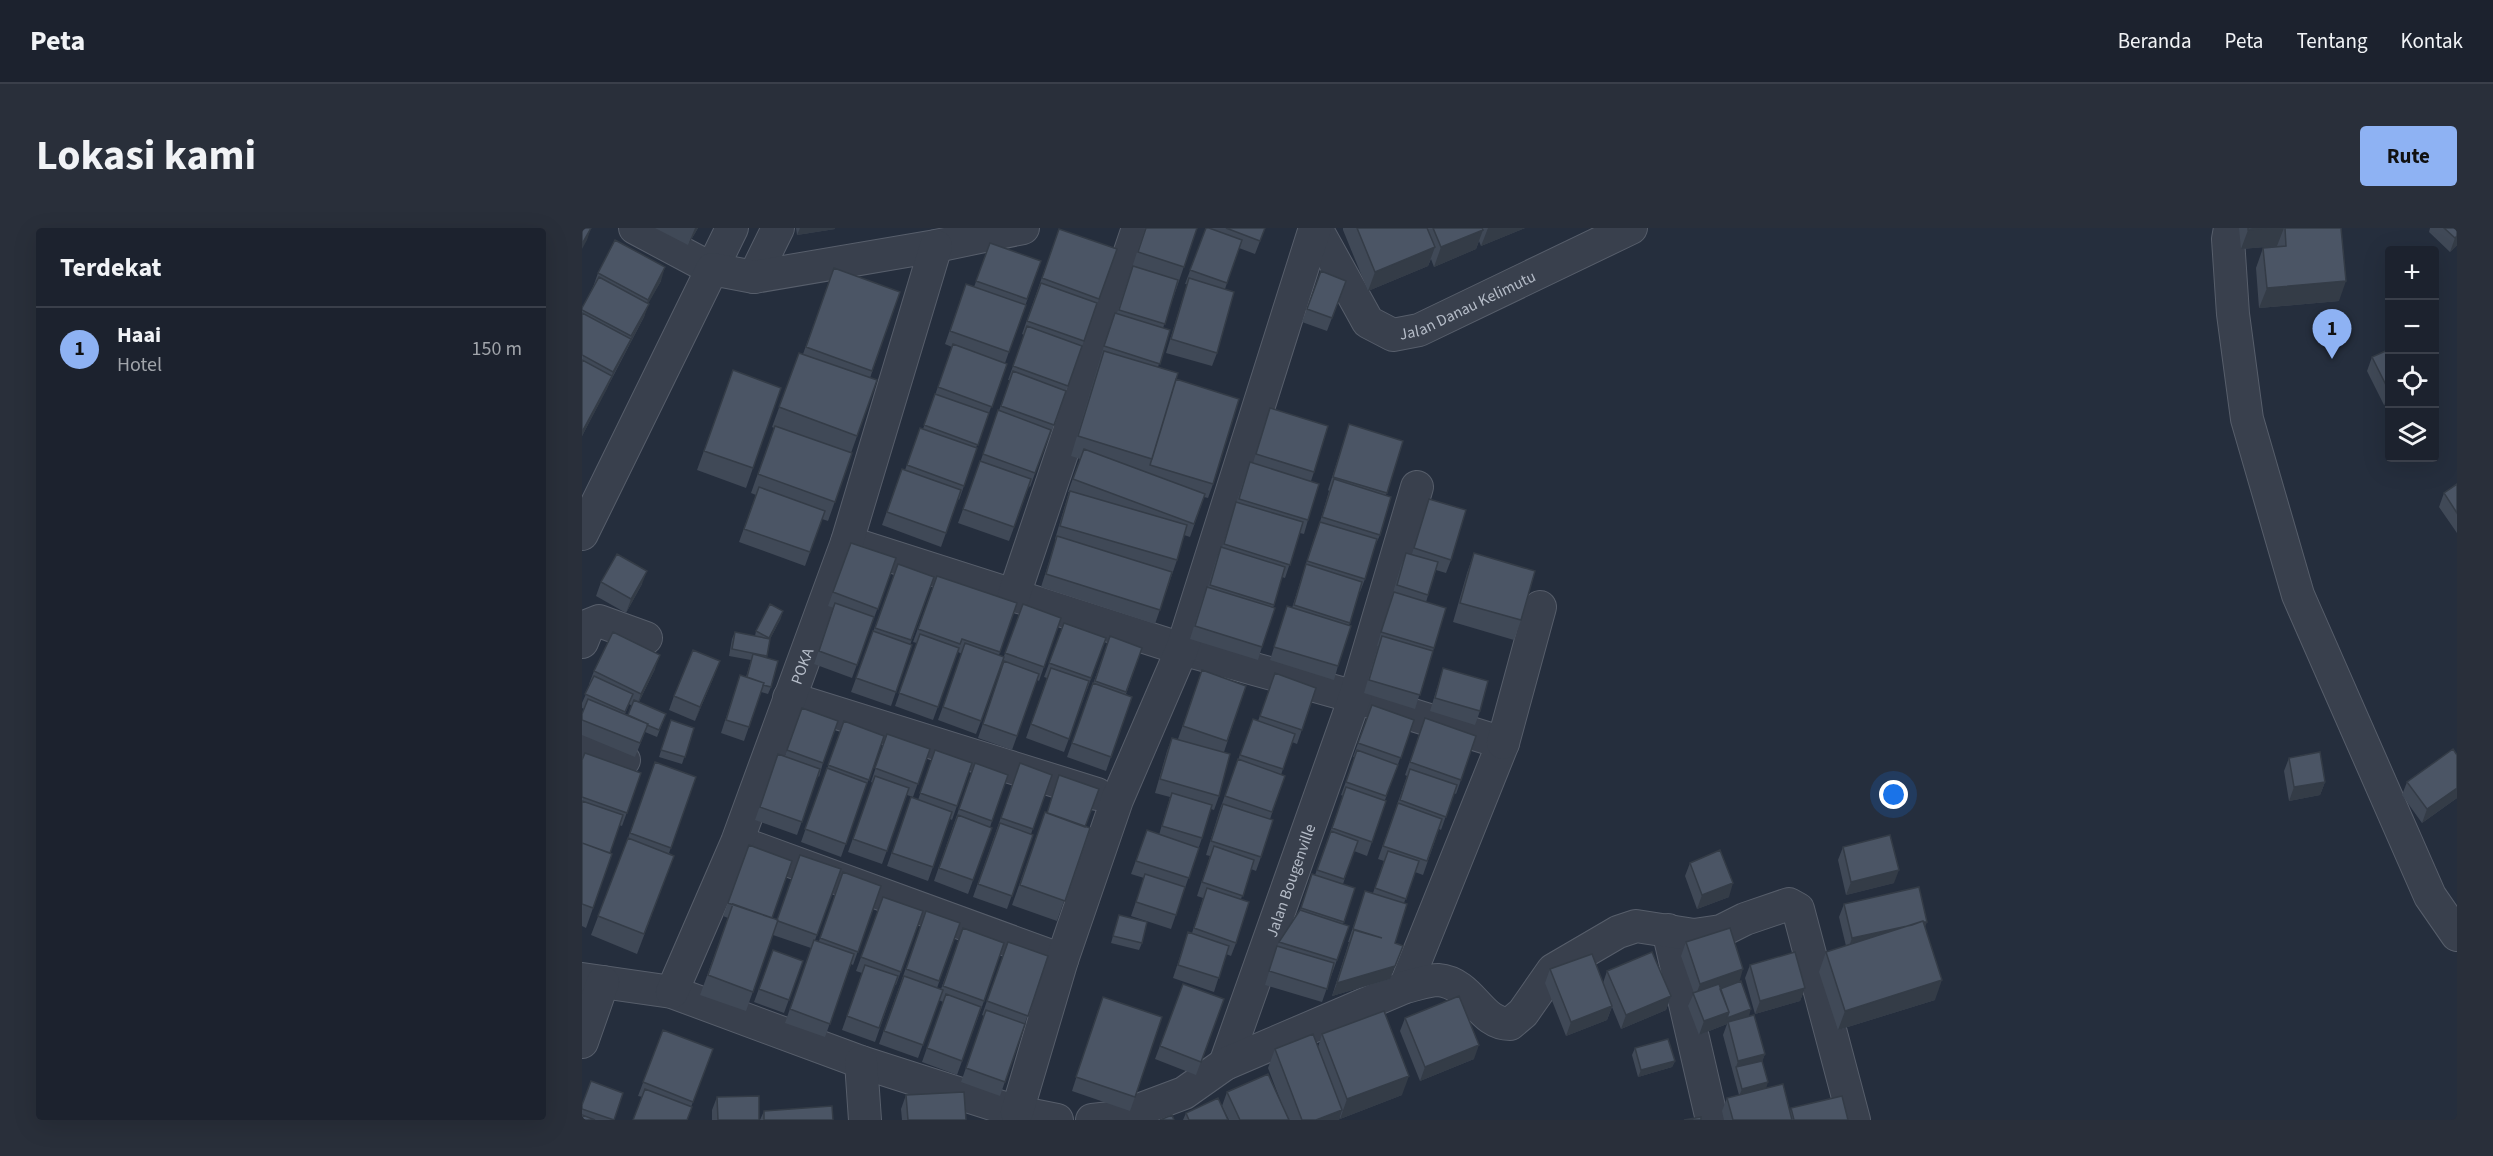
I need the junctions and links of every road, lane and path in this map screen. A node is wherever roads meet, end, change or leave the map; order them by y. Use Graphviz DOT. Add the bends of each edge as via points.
graph roads {
  1 [pos="635,228"];
  2 [pos="732,228"];
  3 [pos="778,228"];
  4 [pos="1023,228"];
  5 [pos="1138,228"];
  6 [pos="1316,228"];
  7 [pos="1631,228"];
  8 [pos="2230,228"];
  9 [pos="974,234"];
  10 [pos="936,246"];
  11 [pos="712,269"];
  12 [pos="754,277"];
  13 [pos="1417,487"];
  14 [pos="582,534"];
  15 [pos="847,542"];
  16 [pos="1014,595"];
  17 [pos="1540,607"];
  18 [pos="646,638"];
  19 [pos="582,642"];
  20 [pos="1182,649"];
  21 [pos="1355,697"];
  22 [pos="789,698"];
  23 [pos="1503,743"];
  24 [pos="582,745"];
  25 [pos="624,760"];
  26 [pos="1118,800"];
  27 [pos="737,842"];
  28 [pos="1668,930"];
  29 [pos="2457,935"];
  30 [pos="1062,960"];
  31 [pos="593,980"];
  32 [pos="1405,987"];
  33 [pos="672,992"];
  34 [pos="582,1042"];
  35 [pos="861,1062"];
  36 [pos="1225,1064"];
  37 [pos="1017,1112"];
  38 [pos="865,1120"];
  39 [pos="1057,1120"];
  40 [pos="1092,1120"];
  41 [pos="1712,1120"];
  42 [pos="1854,1120"];
  1 -- 11 [label="street"];
  2 -- 11 [label="street"];
  3 -- 12 [label="street"];
  4 -- 9 [label="street"];
  5 -- 16 [label="street"];
  6 -- 7 [label="street, Jalan Danau Kelimutu" via="1368,322 1393,335 1419,330"];
  6 -- 20 [label="street"];
  8 -- 29 [label="street" via="2234,314 2247,419 2298,595 2430,896"];
  9 -- 10 [label="street"];
  10 -- 12 [label="street"];
  10 -- 15 [label="street, POKA"];
  11 -- 12 [label="street"];
  11 -- 14 [label="street"];
  13 -- 21 [label="street, Jalan Bougenville"];
  15 -- 16 [label="street"];
  15 -- 22 [label="street, POKA"];
  16 -- 20 [label="street"];
  17 -- 23 [label="street"];
  18 -- 19 [label="street" via="599,621 589,625"];
  20 -- 21 [label="street"];
  20 -- 26 [label="street"];
  21 -- 23 [label="street"];
  21 -- 36 [label="street, Jalan Bougenville"];
  22 -- 26 [label="street"];
  22 -- 27 [label="street, POKA"];
  23 -- 32 [label="street"];
  24 -- 25 [label="street"];
  26 -- 30 [label="street"];
  27 -- 30 [label="street"];
  27 -- 33 [label="street, POKA"];
  28 -- 32 [label="street" via="1636,926 1579,953 1553,970 1510,1024 1486,1016 1468,993 1452,983 1437,980"];
  28 -- 41 [label="street"];
  28 -- 42 [label="street" via="1694,935 1721,931 1789,904 1798,909"];
  30 -- 37 [label="street"];
  31 -- 33 [label="street"];
  31 -- 34 [label="street"];
  32 -- 36 [label="street"];
  33 -- 35 [label="street"];
  35 -- 37 [label="street"];
  35 -- 38 [label="street"];
  36 -- 40 [label="street" via="1184,1093 1120,1118"];
  37 -- 39 [label="street"];
}
